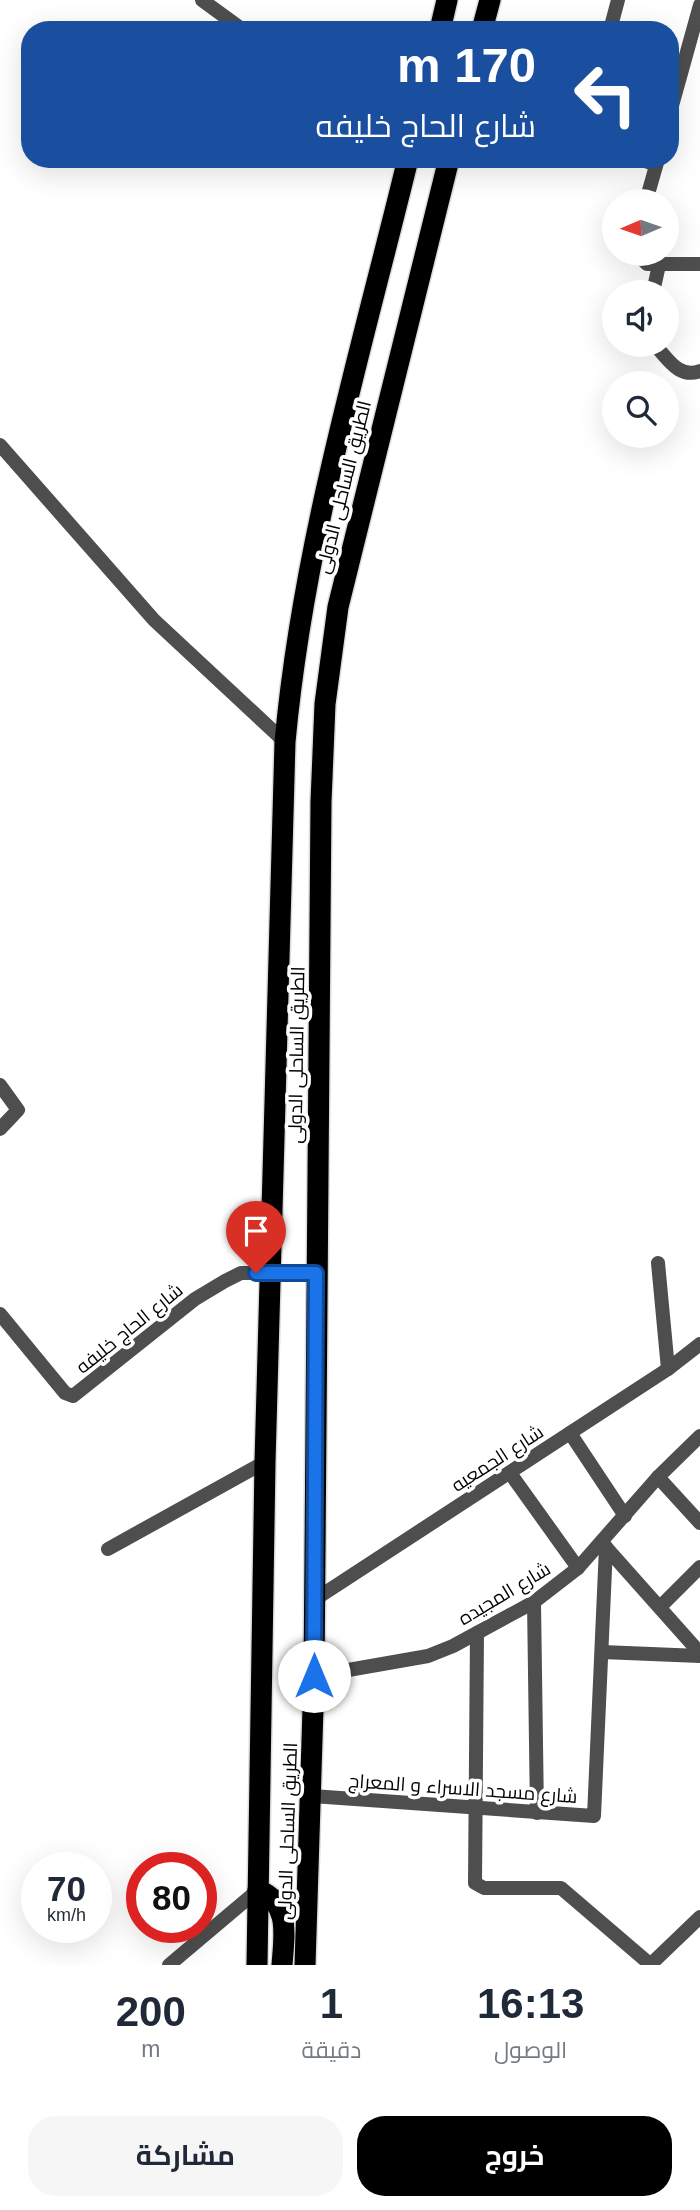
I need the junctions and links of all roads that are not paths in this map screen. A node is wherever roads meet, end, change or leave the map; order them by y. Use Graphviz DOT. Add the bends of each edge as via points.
graph roads {
  1 [pos="202,0"];
  2 [pos="447,0"];
  3 [pos="490,0"];
  4 [pos="618,0"];
  5 [pos="700,5"];
  6 [pos="231,21"];
  7 [pos="442,21"];
  8 [pos="484,21"];
  9 [pos="612,21"];
  10 [pos="679,81"];
  11 [pos="406,168"];
  12 [pos="447,168"];
  13 [pos="655,168"];
  14 [pos="649,189"];
  15 [pos="700,264"];
  16 [pos="679,265"];
  17 [pos="667,357"];
  18 [pos="700,371"];
  19 [pos="0,445"];
  20 [pos="285,742"];
  21 [pos="0,1084"];
  22 [pos="0,1129"];
  23 [pos="657,1263"];
  24 [pos="271,1272"];
  25 [pos="316,1273"];
  26 [pos="0,1314"];
  27 [pos="700,1345"];
  28 [pos="668,1369"];
  29 [pos="570,1433"];
  30 [pos="700,1436"];
  31 [pos="265,1462"];
  32 [pos="509,1473"];
  33 [pos="658,1477"];
  34 [pos="625,1516"];
  35 [pos="700,1523"];
  36 [pos="604,1545"];
  37 [pos="108,1549"];
  38 [pos="700,1567"];
  39 [pos="578,1569"];
  40 [pos="314,1600"];
  41 [pos="534,1602"];
  42 [pos="660,1608"];
  43 [pos="477,1633"];
  44 [pos="602,1652"];
  45 [pos="700,1654"];
  46 [pos="314,1676"];
  47 [pos="312,1796"];
  48 [pos="475,1809"];
  49 [pos="537,1813"];
  50 [pos="258,1889"];
  51 [pos="700,1917"];
  52 [pos="169,1965"];
  53 [pos="257,1965"];
  54 [pos="282,1965"];
  55 [pos="305,1965"];
  56 [pos="650,1965"];
  1 -- 6 [label="street"];
  2 -- 7 [label="highway"];
  3 -- 8 [label="highway"];
  4 -- 9 [label="street"];
  5 -- 10 [label="street"];
  11 -- 20 [label="highway, الطريق الساحلى الدولى" via="311,551"];
  12 -- 25 [label="highway, الطريق الساحلى الدولى" via="347,559 330,656 322,753"];
  13 -- 14 [label="street"];
  15 -- 16 [label="street"];
  17 -- 18 [label="street" via="686,374"];
  19 -- 20 [label="street" via="154,620"];
  20 -- 24 [label="highway, الطريق الساحلى الدولى"];
  21 -- 22 [label="street" via="17,1107 15,1116"];
  23 -- 28 [label="street"];
  24 -- 25 [label="street, شارع الحاج خليفه"];
  24 -- 26 [label="street, شارع الحاج خليفه" via="241,1273 203,1294 73,1396 65,1393"];
  24 -- 31 [label="highway, الطريق الساحلى الدولى"];
  25 -- 40 [label="highway, الطريق الساحلى الدولى"];
  27 -- 28 [label="street, شارع الجمعيه"];
  28 -- 29 [label="street, شارع الجمعيه"];
  29 -- 32 [label="street, شارع الجمعيه"];
  29 -- 34 [label="street"];
  30 -- 33 [label="street, شارع المجيده"];
  31 -- 37 [label="street"];
  31 -- 50 [label="highway, الطريق الساحلى الدولى"];
  32 -- 39 [label="street"];
  32 -- 40 [label="street, شارع الجمعيه"];
  33 -- 34 [label="street, شارع المجيده"];
  33 -- 35 [label="street"];
  34 -- 36 [label="street, شارع المجيده"];
  36 -- 39 [label="street, شارع المجيده"];
  36 -- 42 [label="street"];
  36 -- 44 [label="street, شارع مسجد الاسراء و المعراج"];
  38 -- 42 [label="street"];
  39 -- 41 [label="street, شارع المجيده"];
  40 -- 46 [label="highway, الطريق الساحلى الدولى"];
  41 -- 43 [label="street, شارع المجيده"];
  41 -- 49 [label="street"];
  42 -- 45 [label="street"];
  43 -- 46 [label="street, شارع المجيده" via="428,1656"];
  43 -- 48 [label="street"];
  44 -- 45 [label="street"];
  44 -- 49 [label="street, شارع مسجد الاسراء و المعراج" via="596,1814"];
  46 -- 47 [label="highway, الطريق الساحلى الدولى"];
  47 -- 48 [label="street, شارع مسجد الاسراء و المعراج"];
  47 -- 55 [label="highway, الطريق الساحلى الدولى"];
  48 -- 49 [label="street, شارع مسجد الاسراء و المعراج"];
  48 -- 56 [label="street" via="477,1886 561,1888"];
  50 -- 52 [label="street"];
  50 -- 53 [label="highway, الطريق الساحلى الدولى"];
  50 -- 54 [label="highway" via="281,1909"];
  51 -- 56 [label="street"];
}
